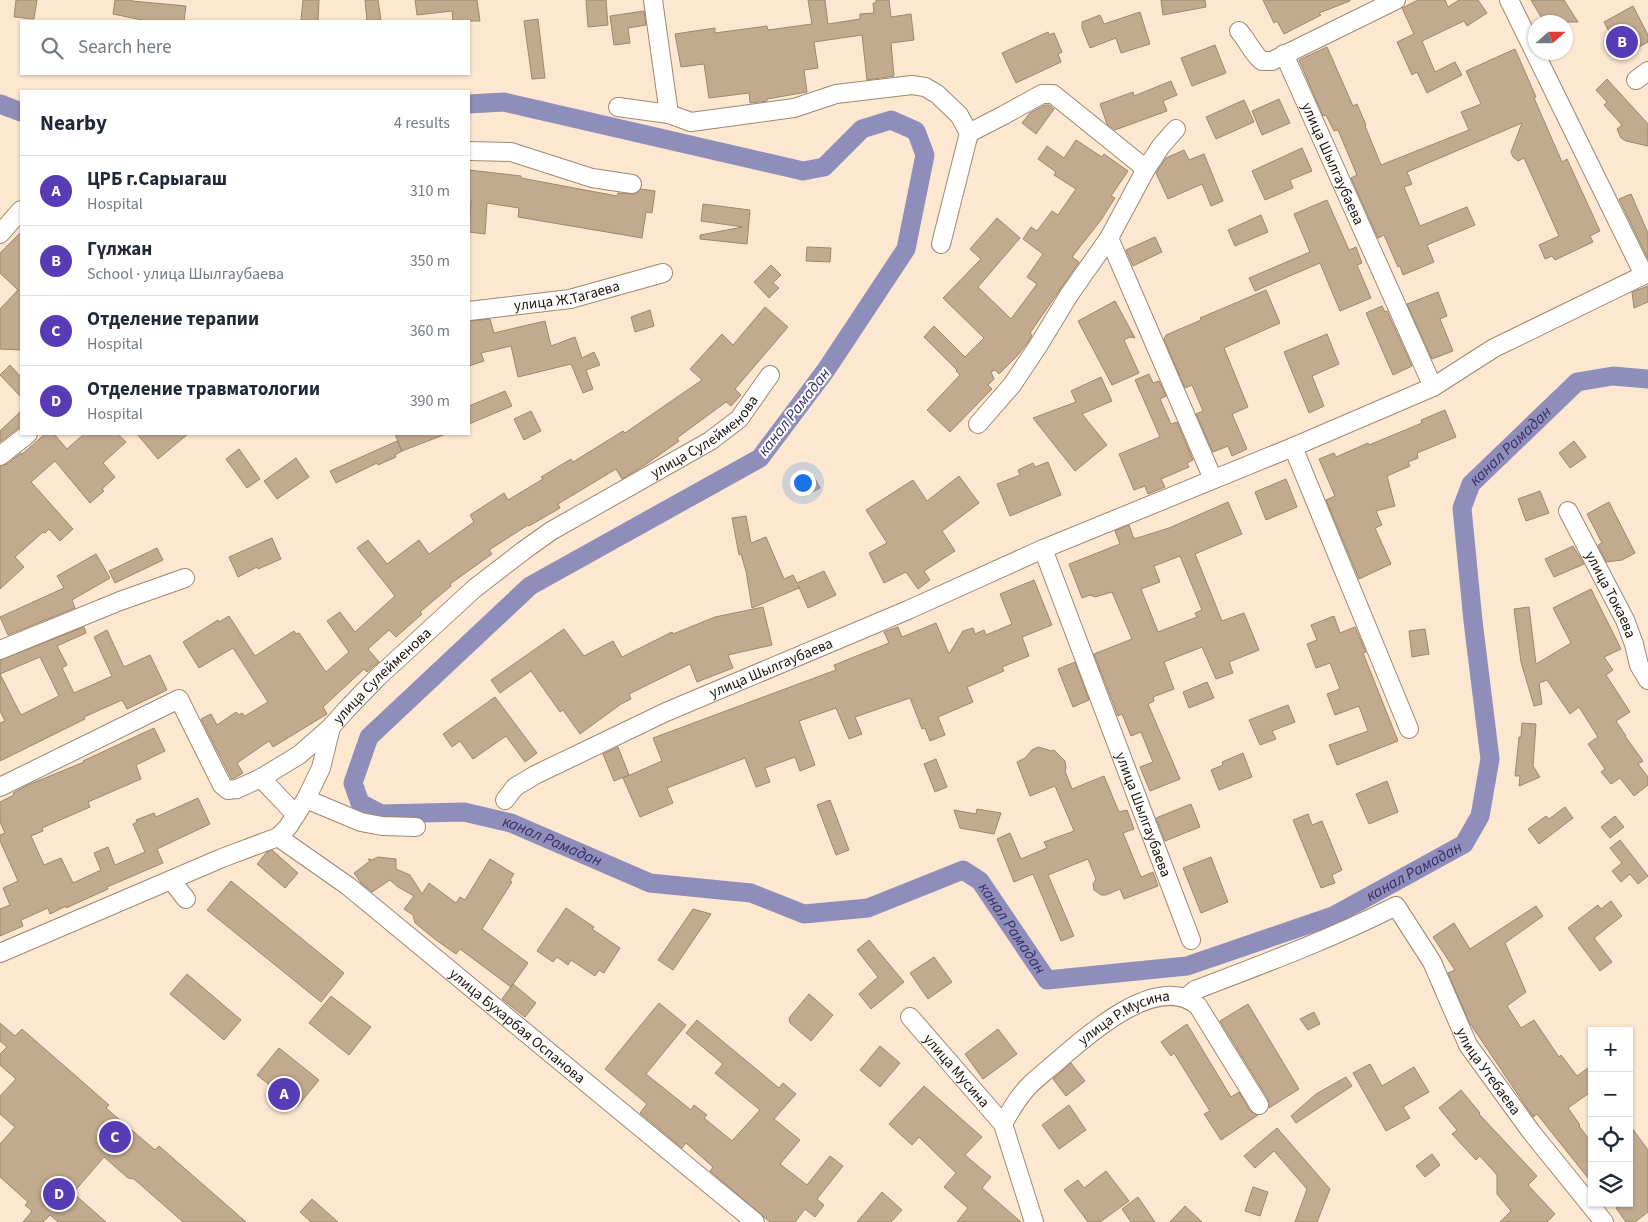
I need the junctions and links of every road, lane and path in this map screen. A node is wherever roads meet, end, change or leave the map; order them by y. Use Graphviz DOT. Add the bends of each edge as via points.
graph roads {
  1 [pos="653,0"];
  2 [pos="1396,0"];
  3 [pos="1508,0"];
  4 [pos="1239,31"];
  5 [pos="1284,54"];
  6 [pos="618,107"];
  7 [pos="670,114"];
  8 [pos="1176,130"];
  9 [pos="969,133"];
  10 [pos="470,151"];
  11 [pos="1146,169"];
  12 [pos="632,184"];
  13 [pos="20,211"];
  14 [pos="0,234"];
  15 [pos="1109,238"];
  16 [pos="942,244"];
  17 [pos="663,273"];
  18 [pos="1646,274"];
  19 [pos="470,311"];
  20 [pos="770,375"];
  21 [pos="1433,387"];
  22 [pos="978,424"];
  23 [pos="27,435"];
  24 [pos="1293,447"];
  25 [pos="0,456"];
  26 [pos="1213,479"];
  27 [pos="1568,511"];
  28 [pos="1043,549"];
  29 [pos="186,578"];
  30 [pos="0,650"];
  31 [pos="1648,680"];
  32 [pos="331,727"];
  33 [pos="1409,729"];
  34 [pos="261,778"];
  35 [pos="0,787"];
  36 [pos="306,799"];
  37 [pos="505,800"];
  38 [pos="296,815"];
  39 [pos="416,827"];
  40 [pos="278,837"];
  41 [pos="171,880"];
  42 [pos="186,899"];
  43 [pos="1396,906"];
  44 [pos="1191,940"];
  45 [pos="0,953"];
  46 [pos="1185,998"];
  47 [pos="910,1017"];
  48 [pos="1259,1105"];
  49 [pos="1003,1124"];
  50 [pos="753,1221"];
  51 [pos="1034,1222"];
  52 [pos="1604,1222"];
  1 -- 7 [label="street"];
  2 -- 5 [label="street"];
  3 -- 18 [label="street, улица Шылгаубаева"];
  4 -- 5 [label="street" via="1255,56 1262,61"];
  5 -- 21 [label="street, улица Шылгаубаева"];
  6 -- 7 [label="street"];
  7 -- 9 [label="street" via="691,122 794,108 836,94 912,85 925,87 937,94 959,115"];
  8 -- 11 [label="street"];
  9 -- 11 [label="street" via="1042,94 1053,94"];
  9 -- 16 [label="street"];
  10 -- 12 [label="street" via="511,152 592,178"];
  11 -- 15 [label="street"];
  13 -- 14 [label="street"];
  15 -- 22 [label="street" via="1012,385"];
  15 -- 26 [label="street"];
  17 -- 19 [label="street, улица Ж.Тагаева" via="570,299"];
  18 -- 21 [label="street, улица Шылгаубаева" via="1494,348"];
  20 -- 32 [label="street, улица Сулейменова" via="739,419 710,441 551,531 475,588 378,677"];
  21 -- 24 [label="street, улица Шылгаубаева"];
  23 -- 25 [label="street"];
  24 -- 26 [label="street, улица Шылгаубаева"];
  24 -- 33 [label="street"];
  26 -- 28 [label="street, улица Шылгаубаева"];
  27 -- 31 [label="street, улица Токаева" via="1624,620 1639,666"];
  28 -- 37 [label="street, улица Шылгаубаева" via="666,712 534,775 515,786"];
  28 -- 44 [label="street, улица Шылгаубаева"];
  29 -- 30 [label="street"];
  32 -- 34 [label="street, улица Сулейменова" via="299,755"];
  32 -- 36 [label="street" via="321,768"];
  34 -- 35 [label="street, улица Сулейменова" via="237,789 228,790 222,785 178,699"];
  34 -- 38 [label="street"];
  36 -- 38 [label="street"];
  36 -- 39 [label="street" via="360,822"];
  38 -- 40 [label="street"];
  40 -- 41 [label="street"];
  40 -- 50 [label="street, улица Бухарбая Оспанова" via="348,886"];
  41 -- 42 [label="street"];
  41 -- 45 [label="street"];
  43 -- 46 [label="street, улица Р.Мусина" via="1296,952 1195,990"];
  43 -- 52 [label="street, улица Утебаева" via="1432,962 1468,1046 1532,1133"];
  46 -- 48 [label="street" via="1198,1006"];
  46 -- 49 [label="street, улица Р.Мусина" via="1146,1000 1101,1024 1028,1086"];
  47 -- 49 [label="street, улица Мусина"];
  49 -- 51 [label="street"];
}
